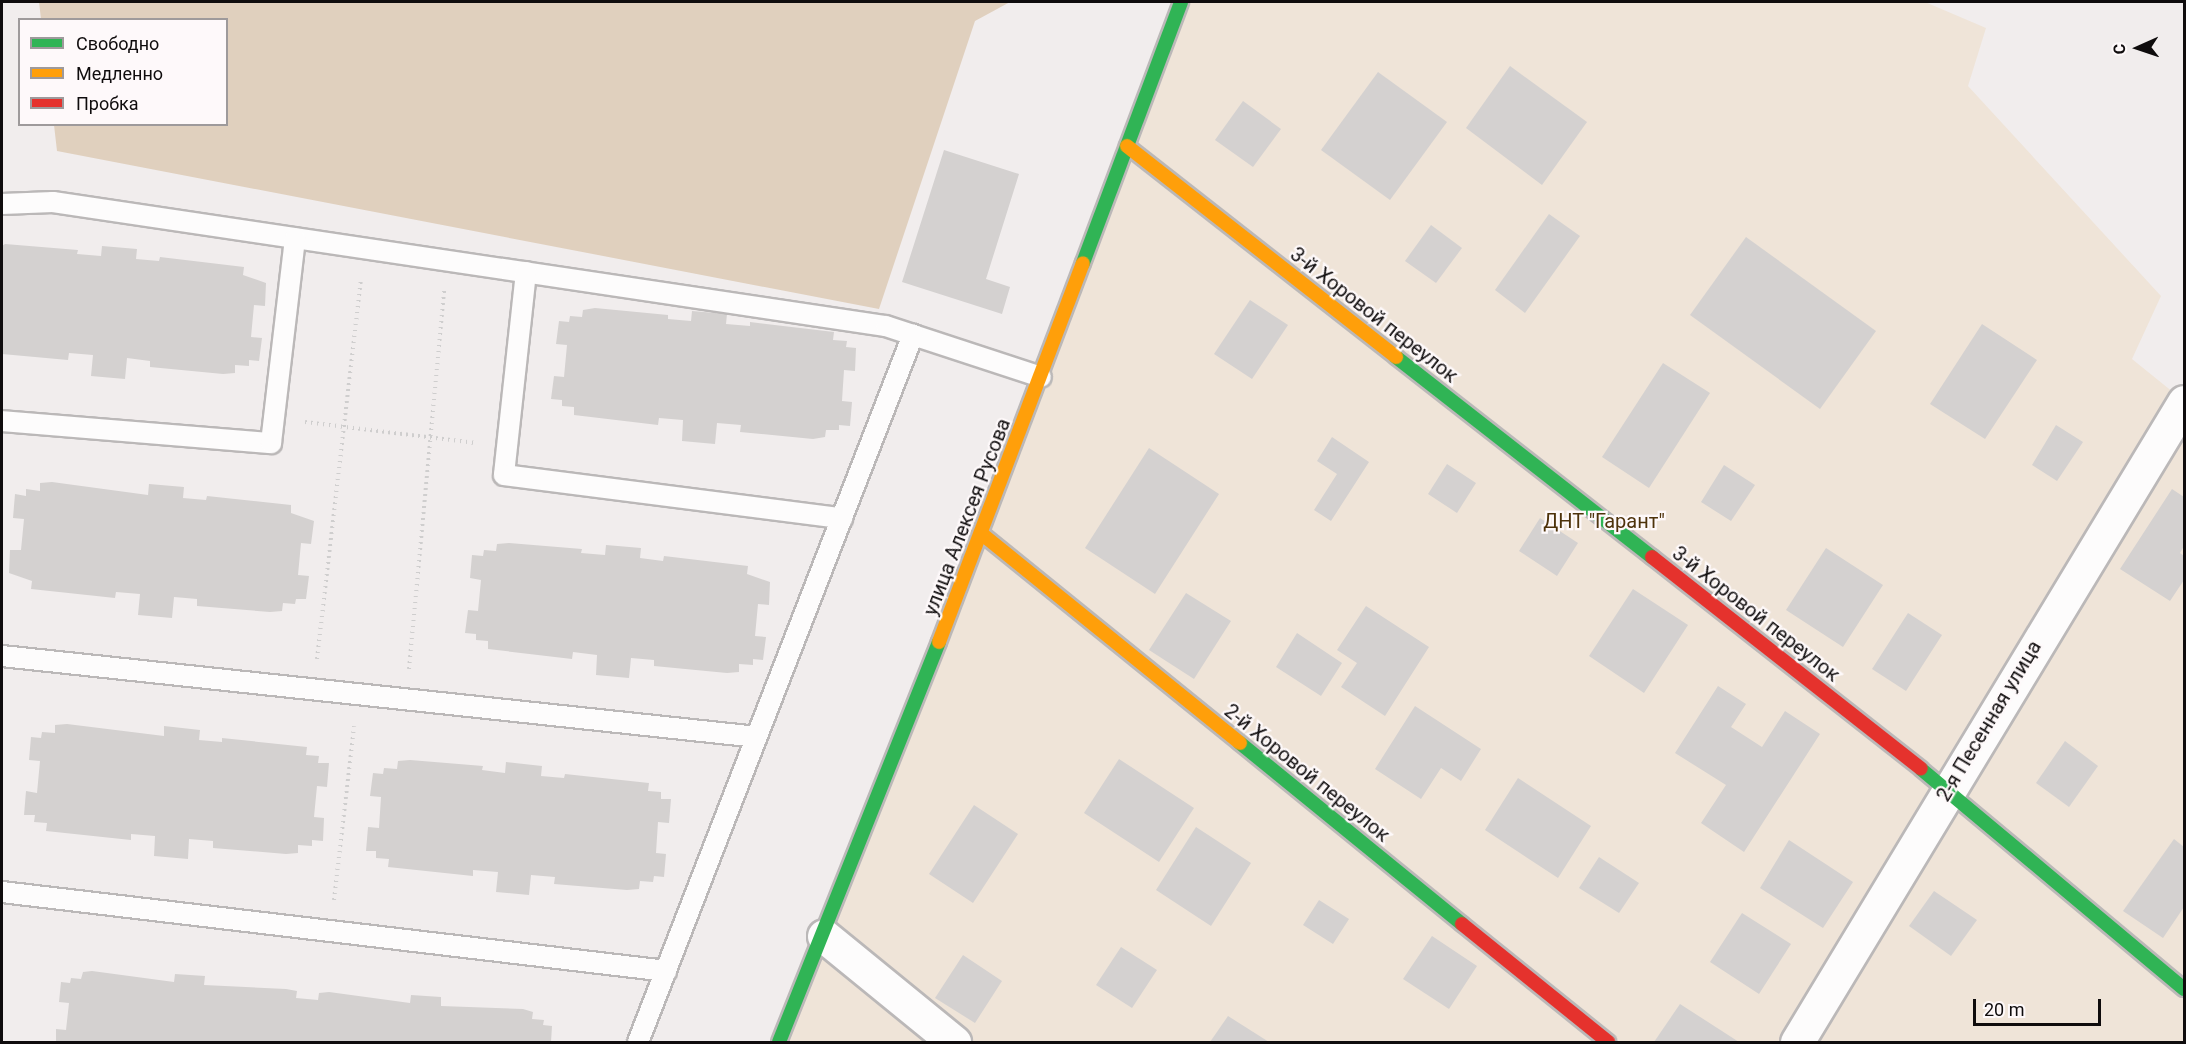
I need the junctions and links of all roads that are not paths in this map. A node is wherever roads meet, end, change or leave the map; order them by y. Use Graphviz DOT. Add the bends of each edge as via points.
graph roads {
  1 [pos="1180,2"];
  2 [pos="1127,146"];
  3 [pos="2,204"];
  4 [pos="295,238"];
  5 [pos="526,272"];
  6 [pos="913,335"];
  7 [pos="1041,376"];
  8 [pos="2,421"];
  9 [pos="2179,423"];
  10 [pos="842,518"];
  11 [pos="982,534"];
  12 [pos="2,656"];
  13 [pos="757,737"];
  14 [pos="1947,789"];
  15 [pos="2,892"];
  16 [pos="824,936"];
  17 [pos="666,971"];
  18 [pos="2184,989"];
  19 [pos="638,1042"];
  20 [pos="779,1042"];
  21 [pos="954,1042"];
  22 [pos="1608,1042"];
  23 [pos="1797,1042"];
  1 -- 2 [label="street, улица Алексея Русова"];
  2 -- 7 [label="street, улица Алексея Русова"];
  2 -- 14 [label="street, 3-й Хоровой переулок"];
  3 -- 4 [label="lane" via="53,202"];
  4 -- 5 [label="lane"];
  4 -- 8 [label="lane" via="271,443"];
  5 -- 6 [label="lane" via="886,326"];
  5 -- 10 [label="lane" via="504,475"];
  6 -- 7 [label="lane"];
  6 -- 10 [label="lane"];
  7 -- 11 [label="street, улица Алексея Русова"];
  9 -- 14 [label="street, 2-я Песенная улица"];
  10 -- 13 [label="lane"];
  11 -- 16 [label="street, улица Алексея Русова"];
  11 -- 22 [label="street, 2-й Хоровой переулок"];
  12 -- 13 [label="lane"];
  13 -- 17 [label="lane"];
  14 -- 18 [label="street, 3-й Хоровой переулок"];
  14 -- 23 [label="street, 2-я Песенная улица"];
  15 -- 17 [label="lane"];
  16 -- 20 [label="street, улица Алексея Русова"];
  16 -- 21 [label="street"];
  17 -- 19 [label="lane"];
}
